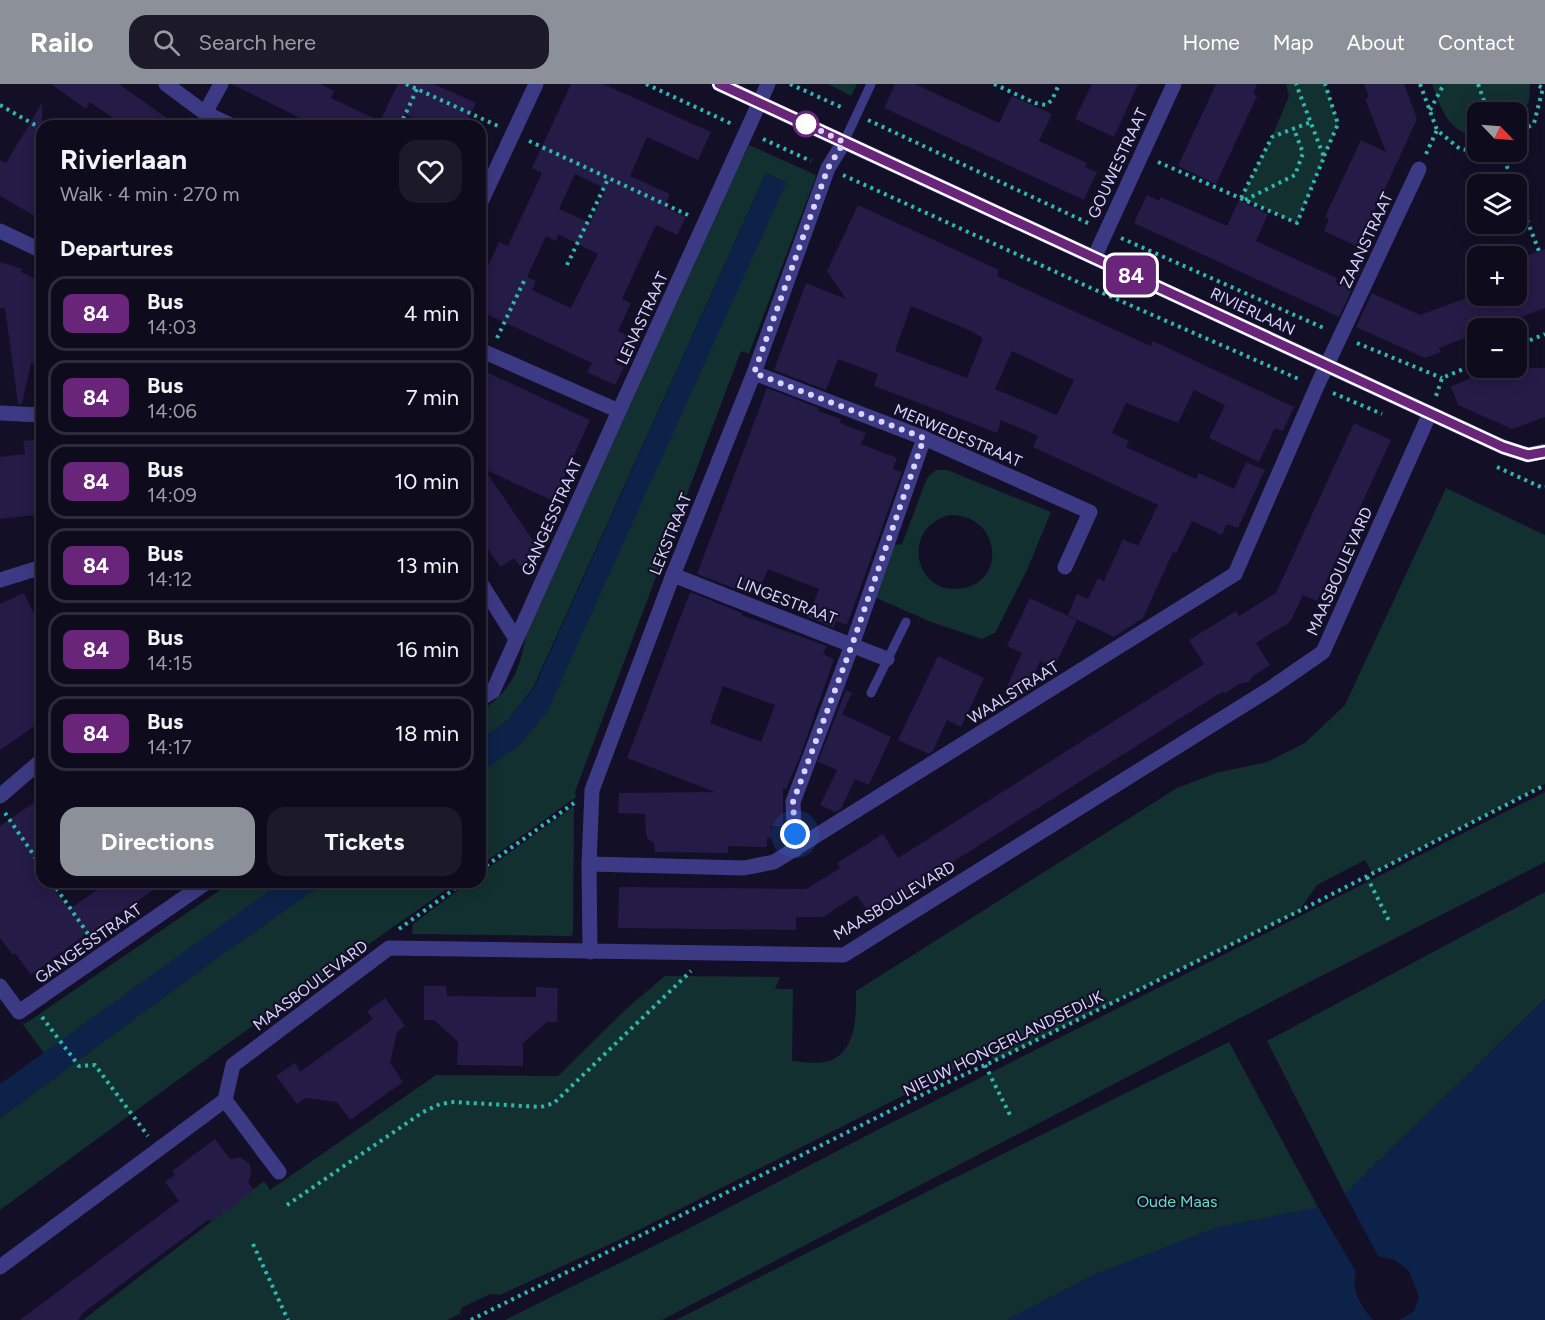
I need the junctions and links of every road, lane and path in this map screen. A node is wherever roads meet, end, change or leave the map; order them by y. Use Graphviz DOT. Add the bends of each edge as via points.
graph roads {
  1 [pos="166,84"];
  2 [pos="221,84"];
  3 [pos="406,84"];
  4 [pos="536,84"];
  5 [pos="646,84"];
  6 [pos="718,84"];
  7 [pos="768,84"];
  8 [pos="871,84"];
  9 [pos="994,84"];
  10 [pos="1059,84"];
  11 [pos="1174,84"];
  12 [pos="1296,84"];
  13 [pos="1325,84"];
  14 [pos="1420,84"];
  15 [pos="1444,84"];
  16 [pos="1478,84"];
  17 [pos="1535,84"];
  18 [pos="1543,87"];
  19 [pos="417,89"];
  20 [pos="759,102"];
  21 [pos="1484,102"];
  22 [pos="0,105"];
  23 [pos="1430,111"];
  24 [pos="205,113"];
  25 [pos="220,120"];
  26 [pos="403,120"];
  27 [pos="485,120"];
  28 [pos="486,121"];
  29 [pos="1311,122"];
  30 [pos="36,126"];
  31 [pos="1527,128"];
  32 [pos="1294,129"];
  33 [pos="1437,130"];
  34 [pos="747,131"];
  35 [pos="513,133"];
  36 [pos="844,142"];
  37 [pos="1467,150"];
  38 [pos="1141,154"];
  39 [pos="1324,158"];
  40 [pos="828,168"];
  41 [pos="1419,169"];
  42 [pos="608,179"];
  43 [pos="486,191"];
  44 [pos="1243,199"];
  45 [pos="1527,220"];
  46 [pos="705,222"];
  47 [pos="0,231"];
  48 [pos="36,248"];
  49 [pos="1539,251"];
  50 [pos="1094,258"];
  51 [pos="567,265"];
  52 [pos="524,281"];
  53 [pos="1545,334"];
  54 [pos="1527,341"];
  55 [pos="486,348"];
  56 [pos="486,353"];
  57 [pos="1327,366"];
  58 [pos="1467,368"];
  59 [pos="754,373"];
  60 [pos="1317,386"];
  61 [pos="619,411"];
  62 [pos="0,413"];
  63 [pos="1430,413"];
  64 [pos="36,416"];
  65 [pos="1391,418"];
  66 [pos="924,438"];
  67 [pos="1545,452"];
  68 [pos="1492,464"];
  69 [pos="1545,487"];
  70 [pos="1065,567"];
  71 [pos="36,569"];
  72 [pos="673,575"];
  73 [pos="0,580"];
  74 [pos="486,592"];
  75 [pos="906,622"];
  76 [pos="516,639"];
  77 [pos="852,645"];
  78 [pos="887,659"];
  79 [pos="871,693"];
  80 [pos="486,695"];
  81 [pos="36,765"];
  82 [pos="1545,785"];
  83 [pos="592,790"];
  84 [pos="0,796"];
  85 [pos="0,806"];
  86 [pos="795,850"];
  87 [pos="36,858"];
  88 [pos="589,864"];
  89 [pos="486,866"];
  90 [pos="1367,877"];
  91 [pos="56,888"];
  92 [pos="198,888"];
  93 [pos="456,888"];
  94 [pos="1389,921"];
  95 [pos="389,948"];
  96 [pos="590,952"];
  97 [pos="102,954"];
  98 [pos="708,954"];
  99 [pos="0,986"];
  100 [pos="26,1008"];
  101 [pos="985,1065"];
  102 [pos="225,1100"];
  103 [pos="1010,1115"];
  104 [pos="158,1148"];
  105 [pos="279,1172"];
  106 [pos="287,1205"];
  107 [pos="253,1244"];
  108 [pos="0,1267"];
  109 [pos="288,1320"];
  110 [pos="471,1320"];
  1 -- 24 [label="street"];
  2 -- 24 [label="street"];
  3 -- 19 [label="path"];
  4 -- 35 [label="street"];
  5 -- 34 [label="path"];
  6 -- 20 [label="street, RIVIERLAAN"];
  7 -- 20 [label="street, LENASTRAAT"];
  8 -- 36 [label="lane"];
  9 -- 10 [label="path" via="1047,105"];
  11 -- 38 [label="street, GOUWESTRAAT"];
  12 -- 29 [label="path"];
  13 -- 39 [label="path" via="1338,124"];
  14 -- 23 [label="path"];
  15 -- 23 [label="path"];
  16 -- 21 [label="path"];
  17 -- 18 [label="path"];
  18 -- 31 [label="path" via="1534,123"];
  19 -- 26 [label="path"];
  19 -- 27 [label="path"];
  20 -- 34 [label="street, LENASTRAAT"];
  20 -- 36 [label="street, RIVIERLAAN"];
  22 -- 30 [label="path"];
  23 -- 33 [label="path"];
  24 -- 25 [label="street"];
  28 -- 35 [label="path"];
  29 -- 32 [label="path"];
  29 -- 39 [label="path"];
  32 -- 44 [label="path" via="1272,137"];
  32 -- 44 [label="path" via="1303,153 1295,175"];
  33 -- 37 [label="path" via="1460,149"];
  33 -- 41 [label="path"];
  34 -- 40 [label="path"];
  34 -- 46 [label="street, LENASTRAAT"];
  35 -- 42 [label="path"];
  35 -- 43 [label="street"];
  36 -- 40 [label="street, LEKSTRAAT"];
  36 -- 50 [label="street, RIVIERLAAN"];
  38 -- 44 [label="path"];
  38 -- 50 [label="street, GOUWESTRAAT"];
  39 -- 44 [label="path" via="1297,223"];
  40 -- 59 [label="street, LEKSTRAAT"];
  40 -- 60 [label="path"];
  41 -- 57 [label="street, ZAANSTRAAT"];
  42 -- 46 [label="path"];
  42 -- 51 [label="path"];
  45 -- 49 [label="path"];
  46 -- 61 [label="street, LENASTRAAT"];
  47 -- 48 [label="street"];
  50 -- 57 [label="street, RIVIERLAAN"];
  52 -- 55 [label="path"];
  53 -- 54 [label="path"];
  56 -- 61 [label="street"];
  57 -- 60 [label="street, WAALSTRAAT"];
  57 -- 63 [label="street, RIVIERLAAN"];
  58 -- 63 [label="path" via="1442,378"];
  59 -- 66 [label="street, MERWEDESTRAAT"];
  59 -- 72 [label="street, LEKSTRAAT"];
  60 -- 65 [label="path"];
  60 -- 86 [label="street, WAALSTRAAT" via="1235,574"];
  61 -- 76 [label="street, GANGESSTRAAT"];
  62 -- 64 [label="street"];
  63 -- 67 [label="street, RIVIERLAAN" via="1516,452"];
  63 -- 98 [label="street, MAASBOULEVARD" via="1323,651 1271,688 843,955"];
  66 -- 70 [label="street, MERWEDESTRAAT" via="1090,512"];
  66 -- 77 [label="street"];
  68 -- 69 [label="path"];
  71 -- 73 [label="street"];
  72 -- 77 [label="street, LINGESTRAAT"];
  72 -- 83 [label="street, LEKSTRAAT"];
  74 -- 76 [label="street"];
  75 -- 78 [label="lane"];
  76 -- 80 [label="street, GANGESSTRAAT" via="493,691"];
  77 -- 78 [label="street, LINGESTRAAT"];
  77 -- 86 [label="street" via="793,802"];
  78 -- 79 [label="lane"];
  81 -- 84 [label="street"];
  82 -- 90 [label="path, NIEUW HONGERLANDSEDIJK"];
  83 -- 88 [label="street, LEKSTRAAT"];
  83 -- 89 [label="path"];
  85 -- 87 [label="path"];
  86 -- 88 [label="street, WAALSTRAAT" via="774,862 744,867"];
  88 -- 96 [label="street, LEKSTRAAT"];
  90 -- 94 [label="path"];
  90 -- 101 [label="path, NIEUW HONGERLANDSEDIJK"];
  91 -- 97 [label="path"];
  92 -- 97 [label="street, GANGESSTRAAT"];
  93 -- 95 [label="path" via="396,931"];
  95 -- 96 [label="street, MAASBOULEVARD"];
  95 -- 102 [label="street, MAASBOULEVARD" via="233,1065"];
  96 -- 98 [label="street, MAASBOULEVARD"];
  97 -- 100 [label="street, GANGESSTRAAT"];
  98 -- 106 [label="path" via="554,1103 541,1107 440,1104"];
  99 -- 100 [label="street"];
  100 -- 104 [label="path" via="56,1036 79,1066 95,1065"];
  101 -- 103 [label="path"];
  101 -- 110 [label="path, NIEUW HONGERLANDSEDIJK"];
  102 -- 104 [label="street"];
  102 -- 105 [label="street"];
  104 -- 108 [label="street"];
  107 -- 109 [label="path"];
}
